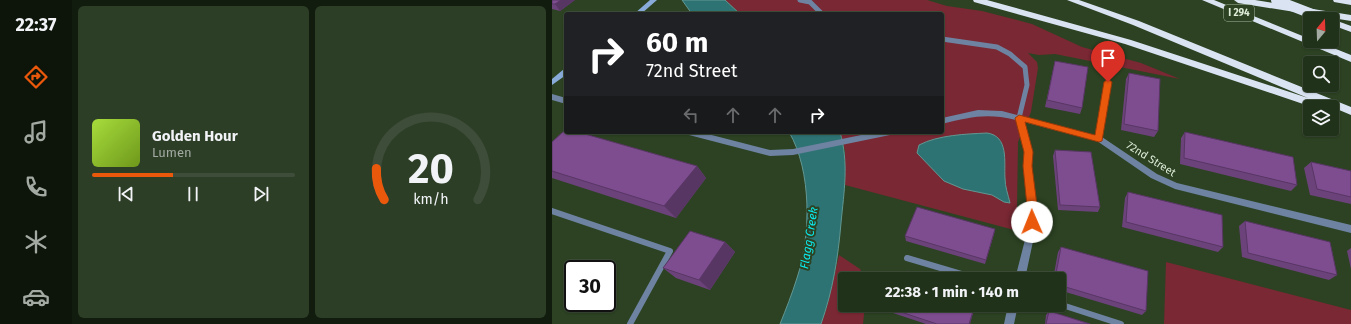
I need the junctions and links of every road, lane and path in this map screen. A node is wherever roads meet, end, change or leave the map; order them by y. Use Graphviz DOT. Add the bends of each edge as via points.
graph roads {
  1 [pos="800,0"];
  2 [pos="977,0"];
  3 [pos="1071,0"];
  4 [pos="1206,0"];
  5 [pos="1238,0"];
  6 [pos="1276,0"];
  7 [pos="1337,0"];
  8 [pos="652,1"];
  9 [pos="1351,2"];
  10 [pos="639,12"];
  11 [pos="820,12"];
  12 [pos="1308,12"];
  13 [pos="1351,18"];
  14 [pos="1339,25"];
  15 [pos="1351,29"];
  16 [pos="944,39"];
  17 [pos="1351,60"];
  18 [pos="564,73"];
  19 [pos="1108,82"];
  20 [pos="552,83"];
  21 [pos="552,97"];
  22 [pos="564,100"];
  23 [pos="1303,100"];
  24 [pos="1351,111"];
  25 [pos="1339,112"];
  26 [pos="1351,116"];
  27 [pos="1019,118"];
  28 [pos="944,121"];
  29 [pos="696,134"];
  30 [pos="880,134"];
  31 [pos="1099,139"];
  32 [pos="552,211"];
  33 [pos="1351,229"];
  34 [pos="907,258"];
  35 [pos="954,272"];
  36 [pos="1022,272"];
  37 [pos="1066,306"];
  38 [pos="1012,312"];
  39 [pos="630,324"];
  40 [pos="1009,324"];
  41 [pos="1121,324"];
  1 -- 11 [label="lane" via="810,2"];
  2 -- 23 [label="highway" via="1128,42"];
  3 -- 24 [label="highway" via="1136,23"];
  4 -- 17 [label="highway, I 294"];
  5 -- 13 [label="highway"];
  6 -- 12 [label="highway, bridge"];
  7 -- 9 [label="highway"];
  8 -- 10 [label="street"];
  14 -- 15 [label="highway"];
  16 -- 27 [label="lane" via="997,47 1025,67 1027,85"];
  18 -- 20 [label="street"];
  19 -- 31 [label="lane"];
  21 -- 22 [label="street"];
  25 -- 26 [label="highway"];
  27 -- 28 [label="street, 72nd Street" via="978,113"];
  27 -- 31 [label="street, 72nd Street"];
  27 -- 36 [label="street" via="1029,152 1027,166 1033,213"];
  29 -- 30 [label="street" via="770,153 793,152"];
  31 -- 33 [label="street, 72nd Street" via="1154,176 1175,186"];
  32 -- 39 [label="lane" via="670,251"];
  34 -- 35 [label="lane"];
  37 -- 41 [label="lane"];
  38 -- 40 [label="street"];
}
